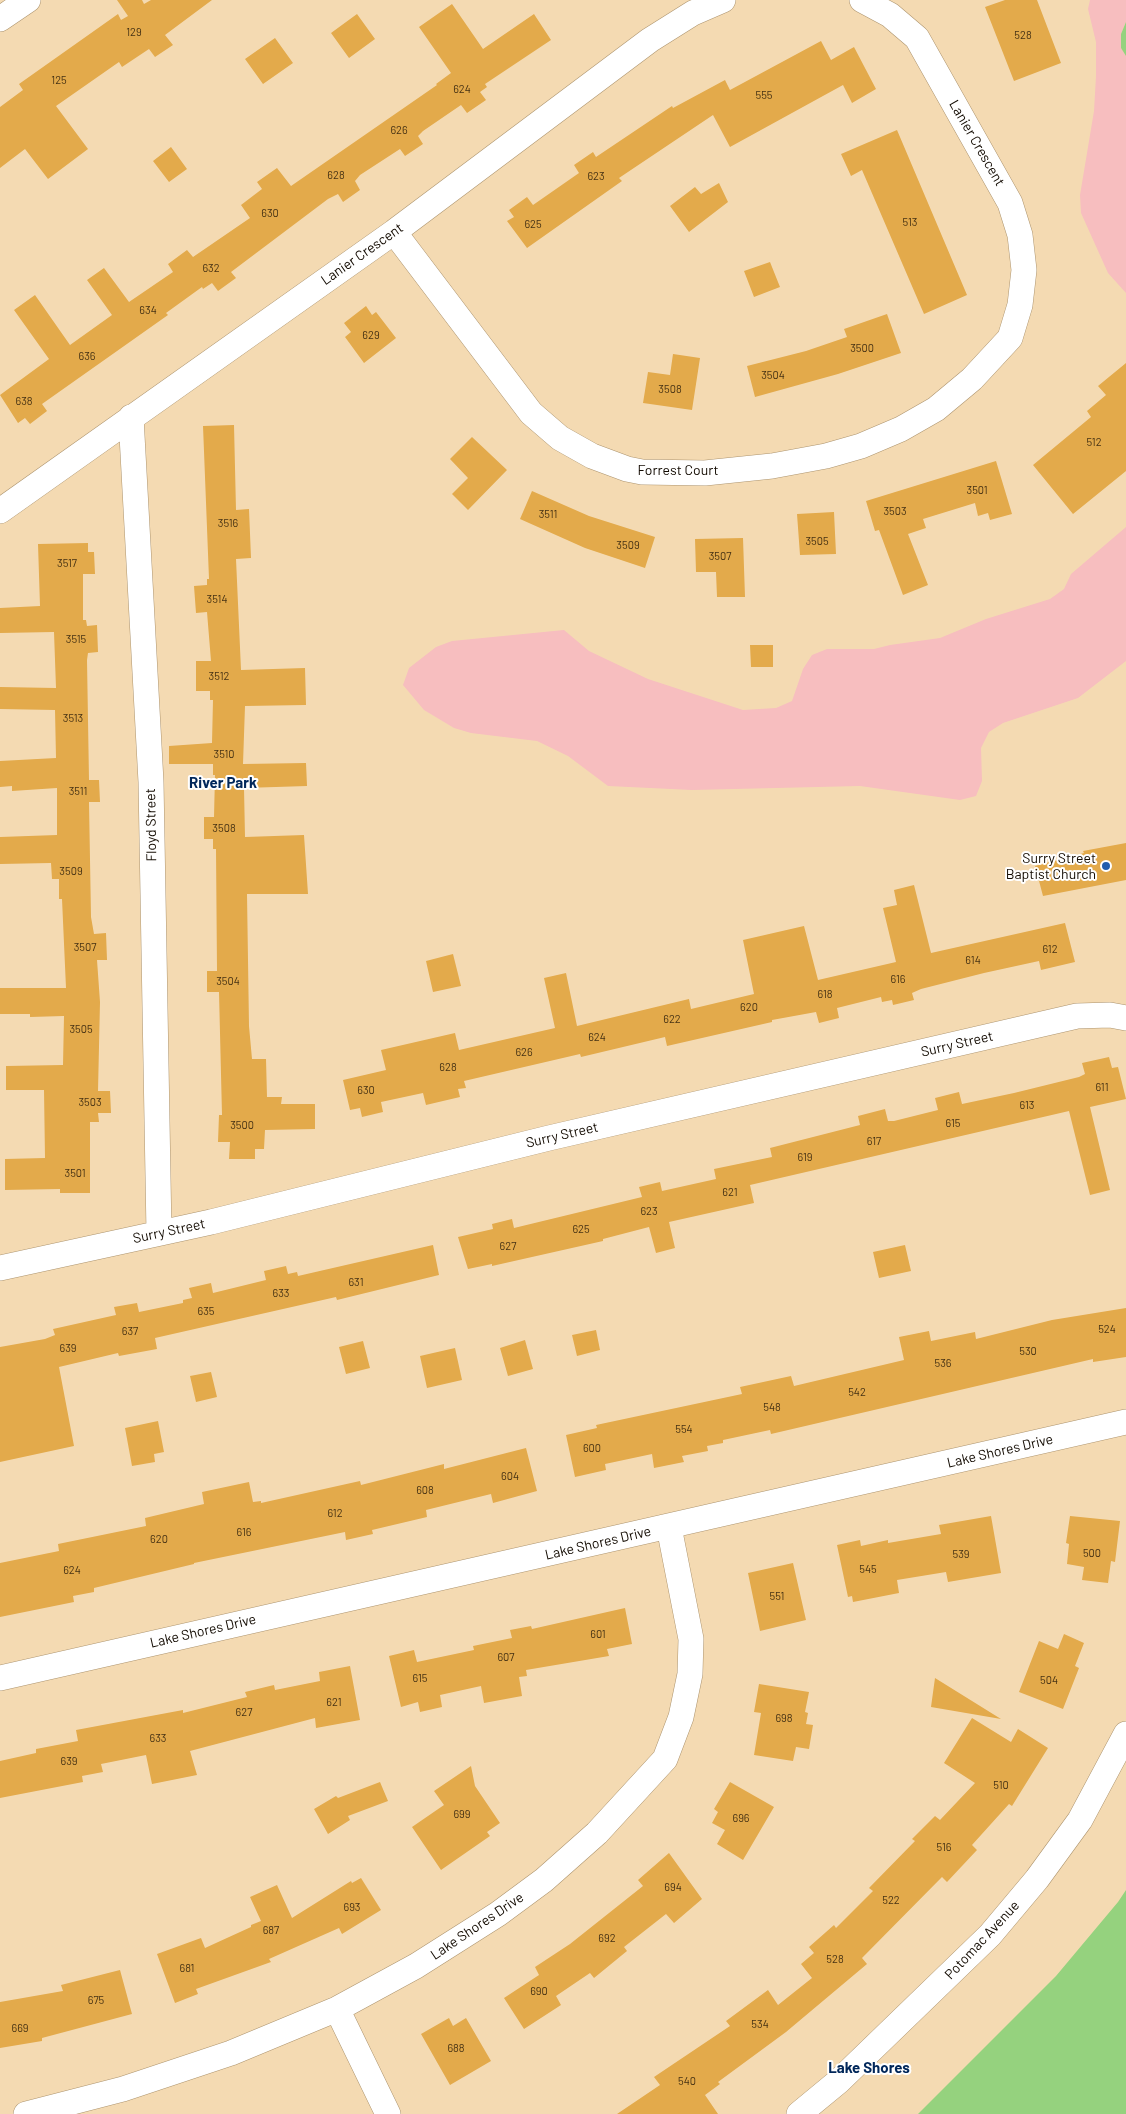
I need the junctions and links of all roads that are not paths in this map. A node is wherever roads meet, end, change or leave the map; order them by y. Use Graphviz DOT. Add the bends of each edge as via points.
graph roads {
  1 [pos="28,0"];
  2 [pos="723,0"];
  3 [pos="862,0"];
  4 [pos="0,19"];
  5 [pos="394,232"];
  6 [pos="1016,320"];
  7 [pos="131,417"];
  8 [pos="0,511"];
  9 [pos="1126,1018"];
  10 [pos="160,1233"];
  11 [pos="0,1268"];
  12 [pos="1126,1422"];
  13 [pos="669,1527"];
  14 [pos="0,1678"];
  15 [pos="1126,1734"];
  16 [pos="337,2008"];
  17 [pos="26,2114"];
  18 [pos="388,2114"];
  19 [pos="799,2114"];
  1 -- 4 [label="street"];
  2 -- 5 [label="street, Lanier Crescent" via="693,13 650,40"];
  3 -- 6 [label="street, Lanier Crescent" via="890,15 917,38 1010,202 1020,236 1024,270"];
  5 -- 6 [label="street, Forrest Court" via="532,414 560,438 592,456 642,472 705,473 772,466 861,446 901,429 936,408 972,380 1010,338"];
  5 -- 7 [label="street, Lanier Crescent"];
  7 -- 8 [label="street, Lanier Crescent"];
  7 -- 10 [label="street, Floyd Street" via="150,782"];
  9 -- 10 [label="street, Surry Street" via="1077,1016 549,1138"];
  10 -- 11 [label="street, Surry Street"];
  12 -- 13 [label="street, Lake Shores Drive"];
  13 -- 14 [label="street, Lake Shores Drive"];
  13 -- 16 [label="street, Lake Shores Drive" via="691,1639 690,1674 681,1717 665,1759 598,1833 544,1880 498,1914 416,1966"];
  15 -- 19 [label="street, Potomac Avenue" via="1080,1820 1038,1880 990,1936 839,2081"];
  16 -- 17 [label="street, Lake Shores Drive" via="222,2056 123,2089"];
  16 -- 18 [label="street"];
}
